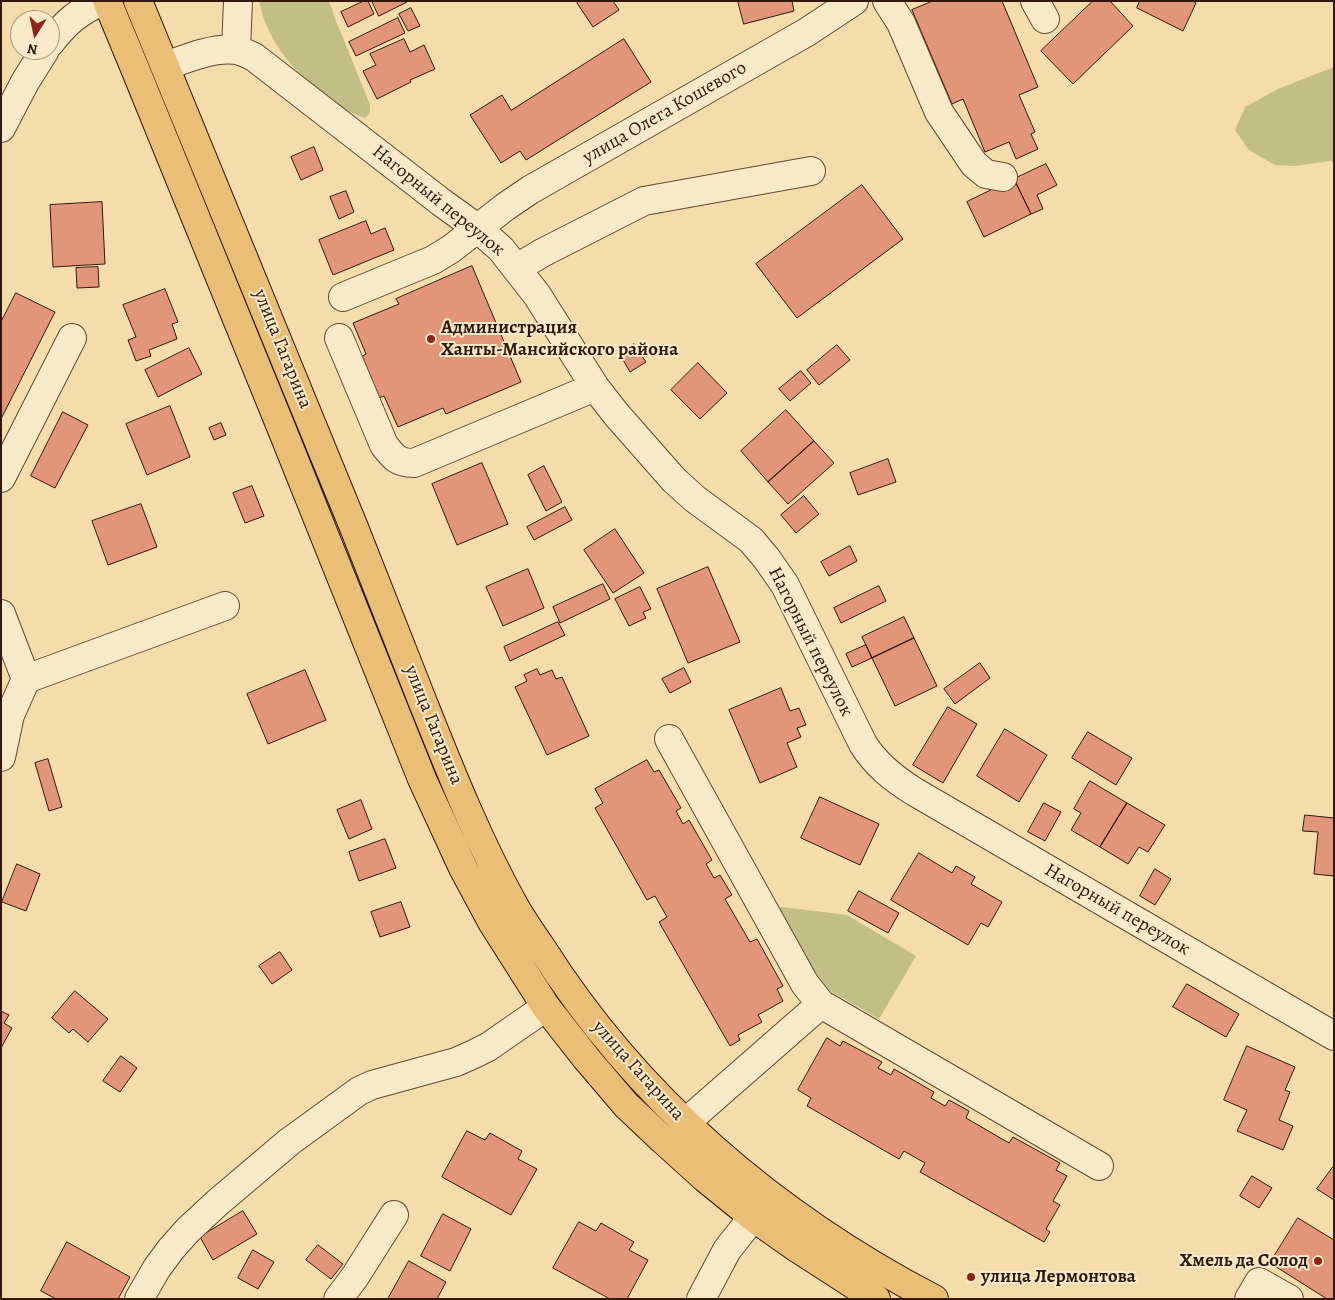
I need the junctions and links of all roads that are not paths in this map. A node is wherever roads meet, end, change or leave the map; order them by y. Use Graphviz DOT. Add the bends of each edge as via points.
graph roads {
  1 [pos="102,1"];
  2 [pos="107,1"];
  3 [pos="138,1"];
  4 [pos="238,1"];
  5 [pos="887,1"];
  6 [pos="850,3"];
  7 [pos="60,30"];
  8 [pos="236,50"];
  9 [pos="39,60"];
  10 [pos="166,66"];
  11 [pos="1,128"];
  12 [pos="811,171"];
  13 [pos="1003,177"];
  14 [pos="477,228"];
  15 [pos="517,268"];
  16 [pos="343,297"];
  17 [pos="72,338"];
  18 [pos="339,338"];
  19 [pos="595,387"];
  20 [pos="1,478"];
  21 [pos="226,606"];
  22 [pos="1,614"];
  23 [pos="26,678"];
  24 [pos="669,739"];
  25 [pos="1,757"];
  26 [pos="822,1004"];
  27 [pos="546,1007"];
  28 [pos="1334,1036"];
  29 [pos="685,1123"];
  30 [pos="1099,1166"];
  31 [pos="394,1216"];
  32 [pos="754,1217"];
  33 [pos="1241,1298"];
  34 [pos="139,1299"];
  35 [pos="338,1299"];
  36 [pos="701,1299"];
  37 [pos="876,1299"];
  38 [pos="934,1299"];
  39 [pos="1289,1299"];
  1 -- 7 [label="street" via="72,18"];
  2 -- 27 [label="main road, улица Гагарина" via="422,779 492,922"];
  3 -- 10 [label="main road, улица Гагарина"];
  4 -- 8 [label="street"];
  5 -- 13 [label="street" via="901,23 940,112 974,164 986,174"];
  6 -- 14 [label="street, улица Олега Кошевого" via="807,32 530,190"];
  8 -- 10 [label="street" via="217,51"];
  8 -- 14 [label="street, Нагорный переулок" via="254,57"];
  9 -- 11 [label="street"];
  10 -- 29 [label="main road, улица Гагарина" via="448,766 488,855 516,909 567,988 642,1080"];
  12 -- 15 [label="street" via="644,201"];
  14 -- 15 [label="street, Нагорный переулок"];
  14 -- 16 [label="street, улица Олега Кошевого" via="433,260"];
  15 -- 19 [label="street, Нагорный переулок"];
  17 -- 20 [label="street"];
  18 -- 19 [label="street" via="384,445 393,457 403,463 414,464"];
  19 -- 28 [label="street, Нагорный переулок" via="674,480 751,540 767,559 785,585 863,744 880,766 915,792"];
  21 -- 23 [label="street"];
  22 -- 23 [label="street"];
  23 -- 25 [label="street" via="10,715"];
  24 -- 26 [label="street" via="805,984"];
  26 -- 29 [label="street"];
  26 -- 30 [label="street"];
  27 -- 32 [label="main road, улица Гагарина" via="626,1105 705,1178"];
  27 -- 34 [label="street" via="474,1054 359,1091 289,1142 195,1224 171,1249"];
  29 -- 38 [label="main road, улица Гагарина" via="726,1160 816,1229"];
  31 -- 35 [label="street"];
  32 -- 36 [label="street" via="727,1250"];
  32 -- 37 [label="main road, улица Гагарина"];
  33 -- 39 [label="street" via="1259,1282"];
}
